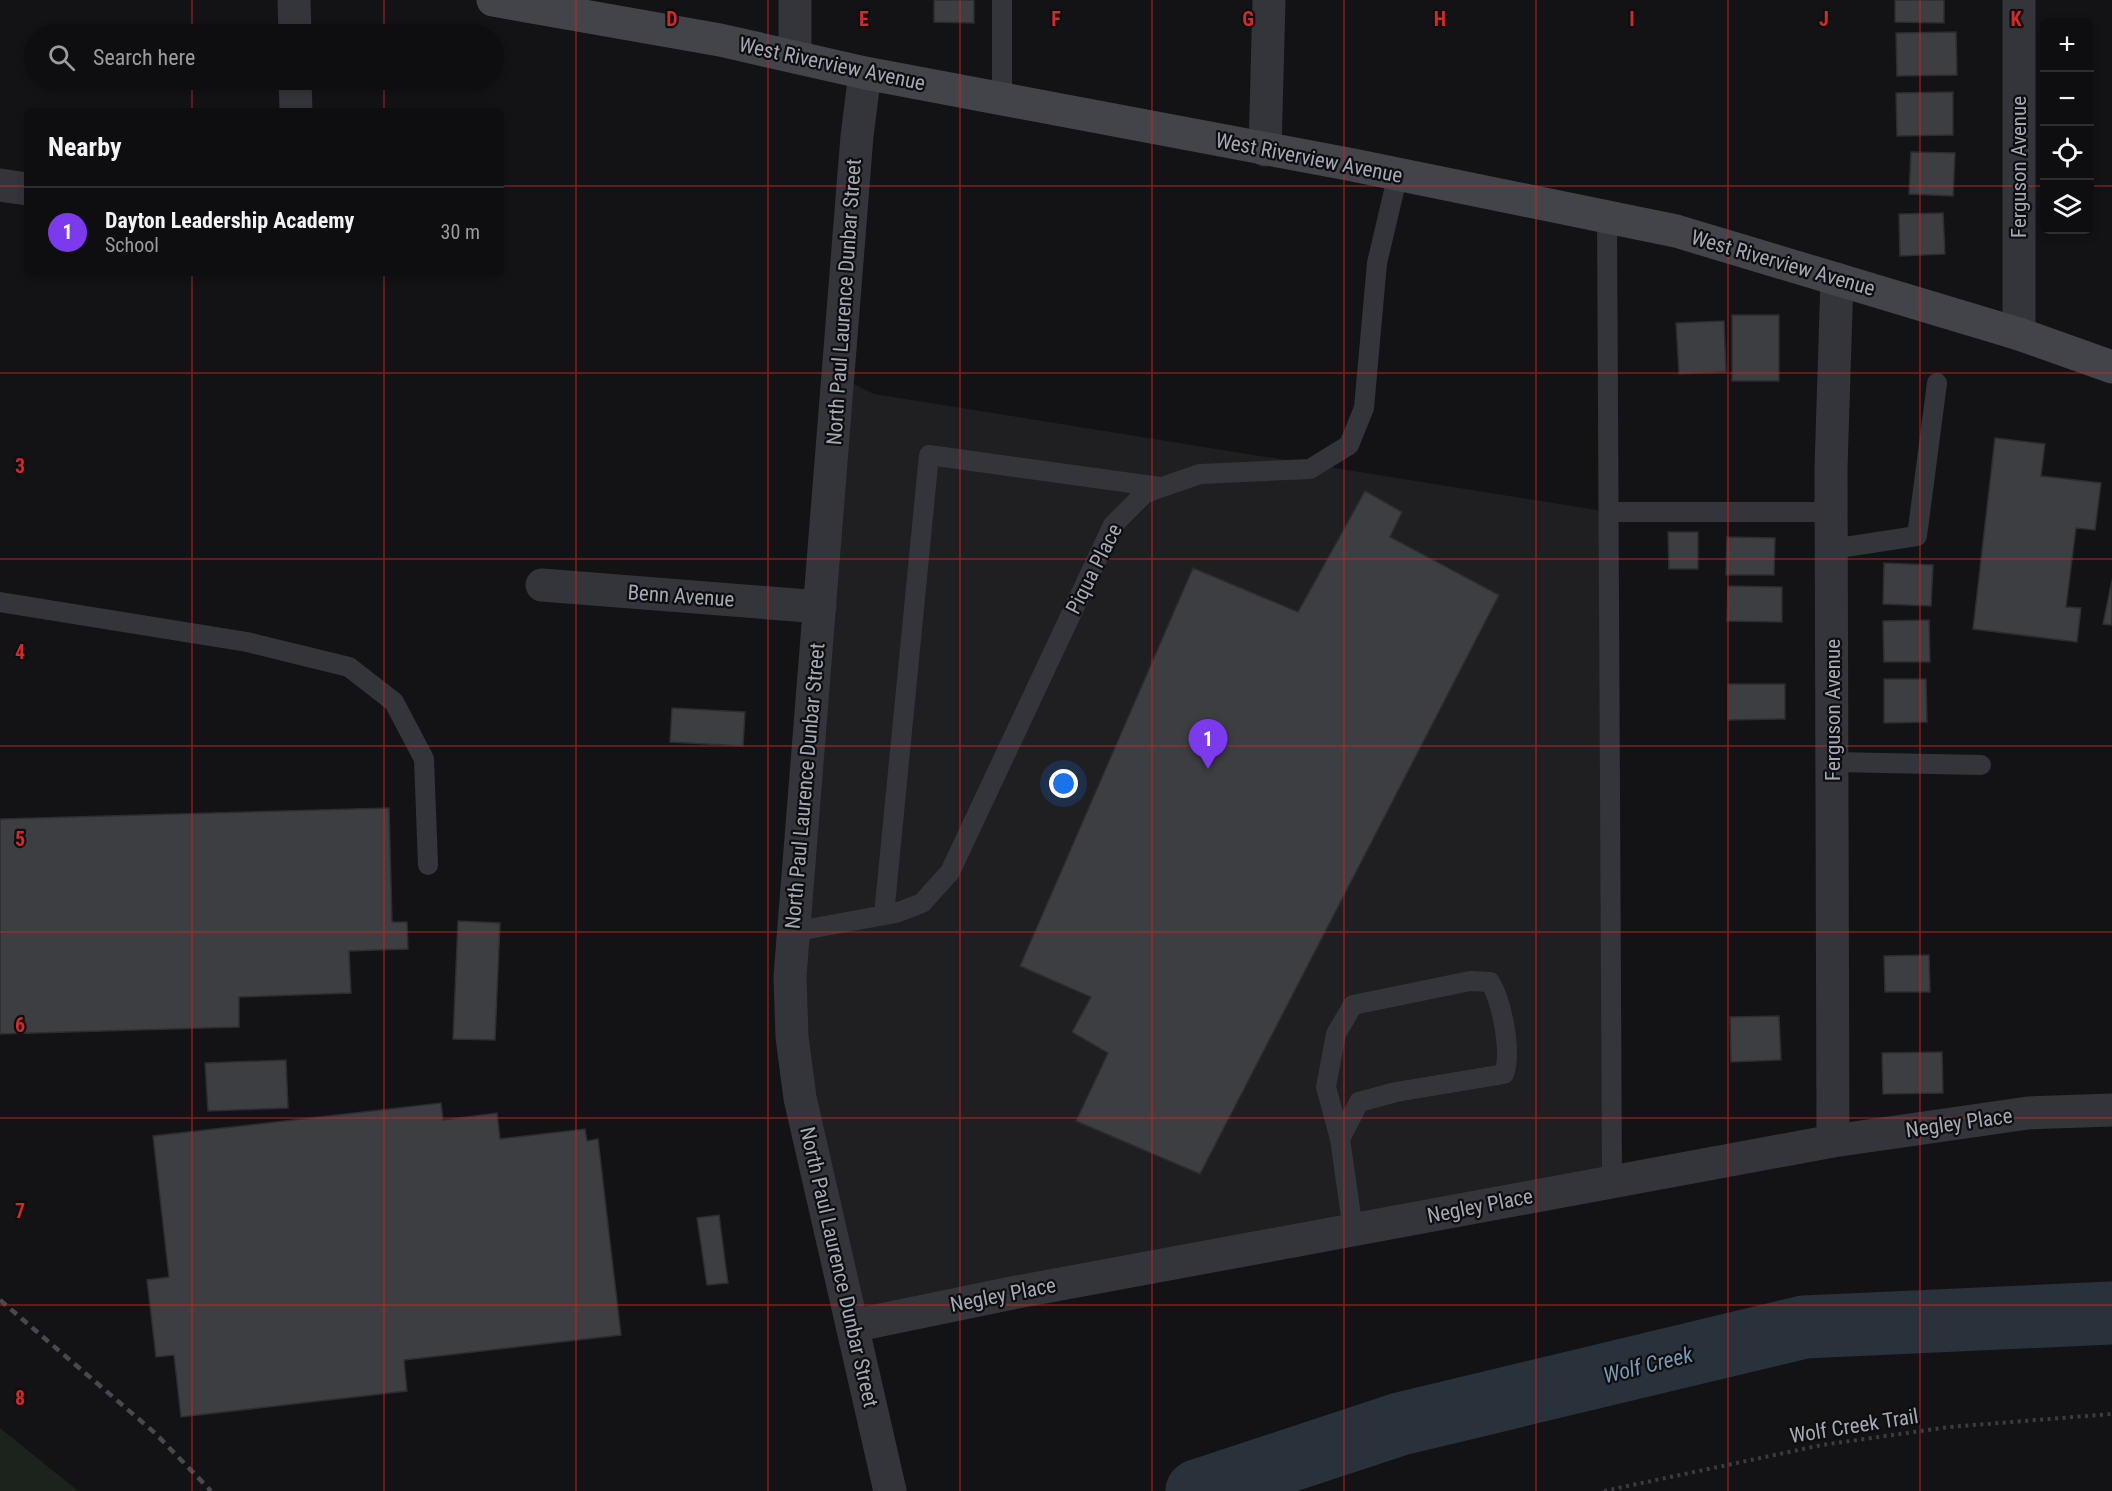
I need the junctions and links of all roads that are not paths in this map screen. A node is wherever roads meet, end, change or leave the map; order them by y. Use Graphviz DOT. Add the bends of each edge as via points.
graph roads {
  1 [pos="294,0"];
  2 [pos="493,0"];
  3 [pos="795,0"];
  4 [pos="1002,0"];
  5 [pos="1269,0"];
  6 [pos="2019,0"];
  7 [pos="295,24"];
  8 [pos="795,57"];
  9 [pos="865,73"];
  10 [pos="295,90"];
  11 [pos="1002,99"];
  12 [pos="296,108"];
  13 [pos="1265,150"];
  14 [pos="1398,174"];
  15 [pos="0,185"];
  16 [pos="24,189"];
  17 [pos="1607,216"];
  18 [pos="1837,279"];
  19 [pos="2019,334"];
  20 [pos="2112,367"];
  21 [pos="1937,383"];
  22 [pos="1163,487"];
  23 [pos="1609,512"];
  24 [pos="1832,512"];
  25 [pos="1832,549"];
  26 [pos="542,585"];
  27 [pos="0,602"];
  28 [pos="820,606"];
  29 [pos="1833,762"];
  30 [pos="1981,765"];
  31 [pos="428,865"];
  32 [pos="884,915"];
  33 [pos="792,932"];
  34 [pos="2112,1110"];
  35 [pos="1340,1139"];
  36 [pos="1833,1141"];
  37 [pos="1612,1181"];
  38 [pos="1353,1230"];
  39 [pos="852,1326"];
  40 [pos="890,1491"];
  1 -- 7 [label="street"];
  2 -- 8 [label="street, West Riverview Avenue"];
  3 -- 8 [label="street"];
  4 -- 11 [label="lane"];
  5 -- 13 [label="street"];
  6 -- 19 [label="street, Ferguson Avenue"];
  8 -- 9 [label="street, West Riverview Avenue"];
  9 -- 11 [label="street, West Riverview Avenue"];
  9 -- 28 [label="street, North Paul Laurence Dunbar Street"];
  10 -- 12 [label="street"];
  11 -- 13 [label="street, West Riverview Avenue"];
  13 -- 14 [label="street, West Riverview Avenue"];
  14 -- 17 [label="street, West Riverview Avenue"];
  14 -- 22 [label="lane, Piqua Place" via="1377,263 1364,408 1349,445 1310,469 1200,474"];
  15 -- 16 [label="street"];
  17 -- 18 [label="street, West Riverview Avenue" via="1676,231"];
  17 -- 23 [label="lane"];
  18 -- 19 [label="street, West Riverview Avenue"];
  18 -- 24 [label="street, Ferguson Avenue"];
  19 -- 20 [label="street, West Riverview Avenue"];
  21 -- 25 [label="lane" via="1917,536"];
  22 -- 32 [label="lane, Piqua Place" via="1144,493 1113,525 950,872 922,903"];
  22 -- 32 [label="lane" via="929,455"];
  23 -- 24 [label="lane"];
  23 -- 37 [label="lane"];
  24 -- 25 [label="street, Ferguson Avenue"];
  25 -- 29 [label="street, Ferguson Avenue"];
  26 -- 28 [label="street, Benn Avenue"];
  27 -- 31 [label="lane" via="247,642 349,667 394,702 424,759"];
  28 -- 33 [label="street, North Paul Laurence Dunbar Street"];
  29 -- 30 [label="lane"];
  29 -- 36 [label="street, Ferguson Avenue"];
  32 -- 33 [label="lane, Piqua Place"];
  33 -- 39 [label="street, North Paul Laurence Dunbar Street" via="792,1037 800,1098"];
  34 -- 36 [label="street, Negley Place" via="2028,1113"];
  35 -- 35 [label="lane" via="1326,1087 1336,1034 1353,1005 1470,981 1490,982 1497,994 1509,1062 1504,1074 1359,1102"];
  35 -- 38 [label="lane"];
  36 -- 37 [label="street, Negley Place"];
  37 -- 38 [label="street, Negley Place"];
  38 -- 39 [label="street, Negley Place"];
  39 -- 40 [label="street, North Paul Laurence Dunbar Street"];
}
